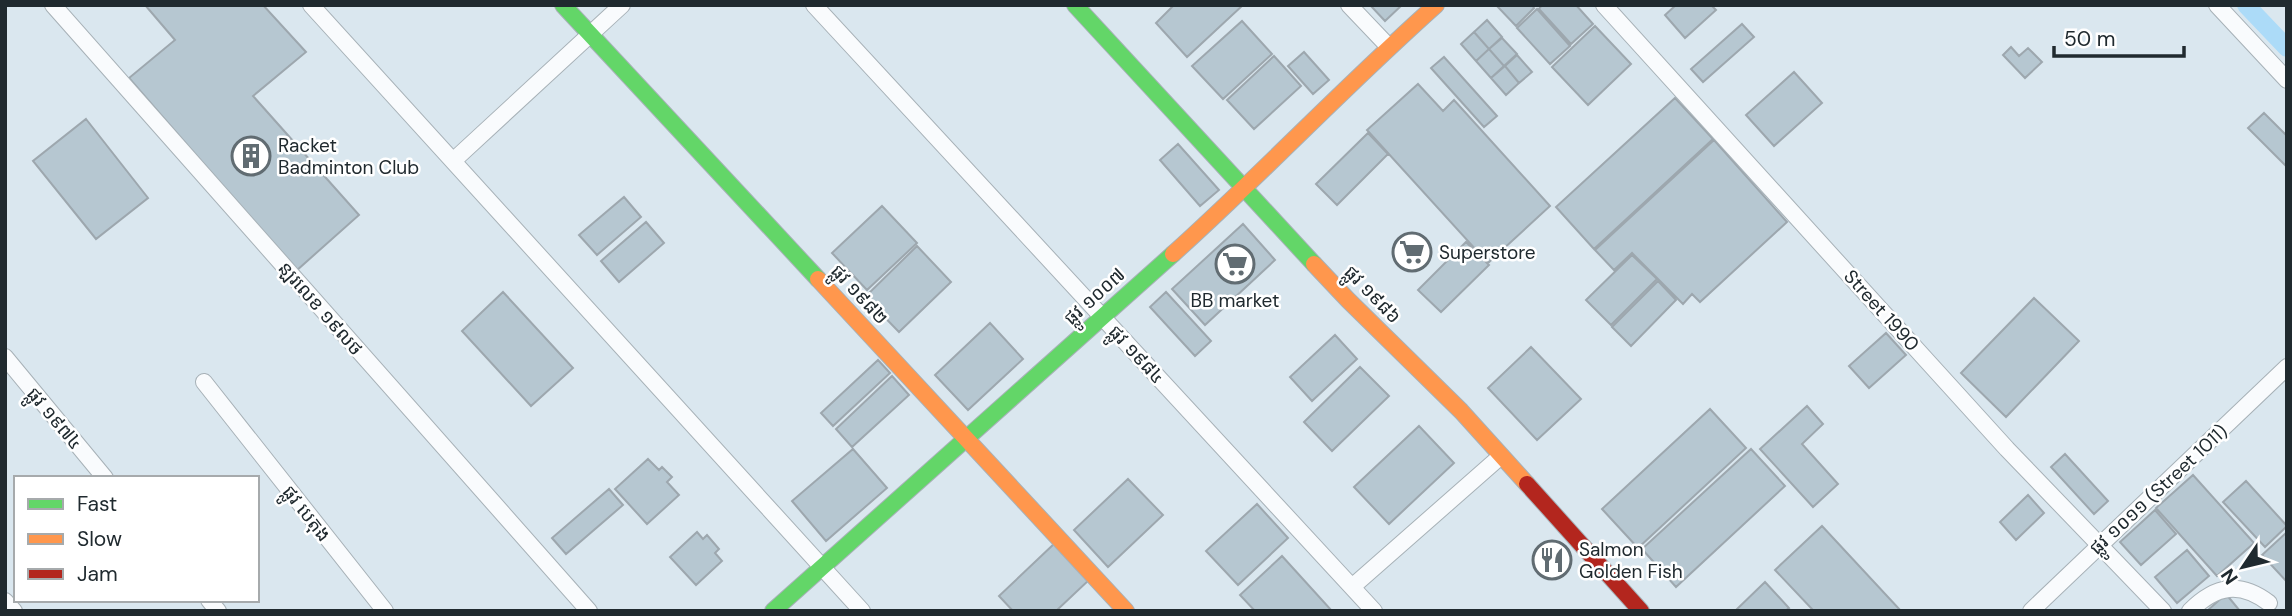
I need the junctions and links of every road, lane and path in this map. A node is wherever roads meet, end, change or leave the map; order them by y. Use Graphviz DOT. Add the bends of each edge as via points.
graph roads {
  1 [pos="53,5"];
  2 [pos="311,5"];
  3 [pos="563,5"];
  4 [pos="622,5"];
  5 [pos="814,5"];
  6 [pos="1075,5"];
  7 [pos="1349,5"];
  8 [pos="1436,5"];
  9 [pos="1604,5"];
  10 [pos="2217,5"];
  11 [pos="591,35"];
  12 [pos="1389,47"];
  13 [pos="2287,80"];
  14 [pos="453,161"];
  15 [pos="1245,189"];
  16 [pos="1102,317"];
  17 [pos="5,357"];
  18 [pos="2287,367"];
  19 [pos="204,382"];
  20 [pos="967,439"];
  21 [pos="1502,456"];
  22 [pos="103,476"];
  23 [pos="2099,544"];
  24 [pos="823,568"];
  25 [pos="1352,587"];
  26 [pos="5,601"];
  27 [pos="2269,603"];
  28 [pos="14,611"];
  29 [pos="385,611"];
  30 [pos="589,611"];
  31 [pos="773,611"];
  32 [pos="862,611"];
  33 [pos="1126,611"];
  34 [pos="1374,611"];
  35 [pos="1641,611"];
  36 [pos="2031,611"];
  37 [pos="2163,611"];
  38 [pos="2190,611"];
  1 -- 30 [label="street, ន្ឡរលេខ ១៩លថ"];
  2 -- 14 [label="street"];
  3 -- 11 [label="street, ផ្លូវ ១៩៨២"];
  4 -- 11 [label="street"];
  5 -- 16 [label="street, ផ្លូវ ១៩៨៤"];
  6 -- 15 [label="street, ផ្លូវ ១៩៨៦"];
  7 -- 12 [label="street"];
  8 -- 12 [label="street, ផ្លូវ ១០០៧"];
  9 -- 23 [label="street, Street 1990" via="2007,449"];
  10 -- 13 [label="street"];
  11 -- 14 [label="street"];
  11 -- 20 [label="street, ផ្លូវ ១៩៨២"];
  12 -- 15 [label="street, ផ្លូវ ១០០៧"];
  14 -- 24 [label="street"];
  15 -- 16 [label="street, ផ្លូវ ១០០៧"];
  15 -- 21 [label="street, ផ្លូវ ១៩៨៦"];
  16 -- 20 [label="street, ផ្លូវ ១០០៧"];
  16 -- 25 [label="street, ផ្លូវ ១៩៨៤"];
  17 -- 22 [label="street, ផ្លូវ ១៩៧៤"];
  18 -- 23 [label="street, ផ្លូវ ១០១១ (Street 1011)"];
  19 -- 29 [label="street, ផ្លូវ បេតុង"];
  20 -- 24 [label="street, ផ្លូវ ១០០៧"];
  20 -- 33 [label="street, ផ្លូវ ១៩៨២"];
  21 -- 25 [label="street"];
  21 -- 35 [label="street, ផ្លូវ ១៩៨៦"];
  23 -- 36 [label="street, ផ្លូវ ១០១១ (Street 1011)"];
  23 -- 37 [label="street, Street 1990"];
  24 -- 31 [label="street, ផ្លូវ ១០០៧"];
  24 -- 32 [label="street"];
  25 -- 34 [label="street, ផ្លូវ ១៩៨៤"];
  26 -- 28 [label="street"];
  27 -- 38 [label="street" via="2238,588 2211,593"];
}
